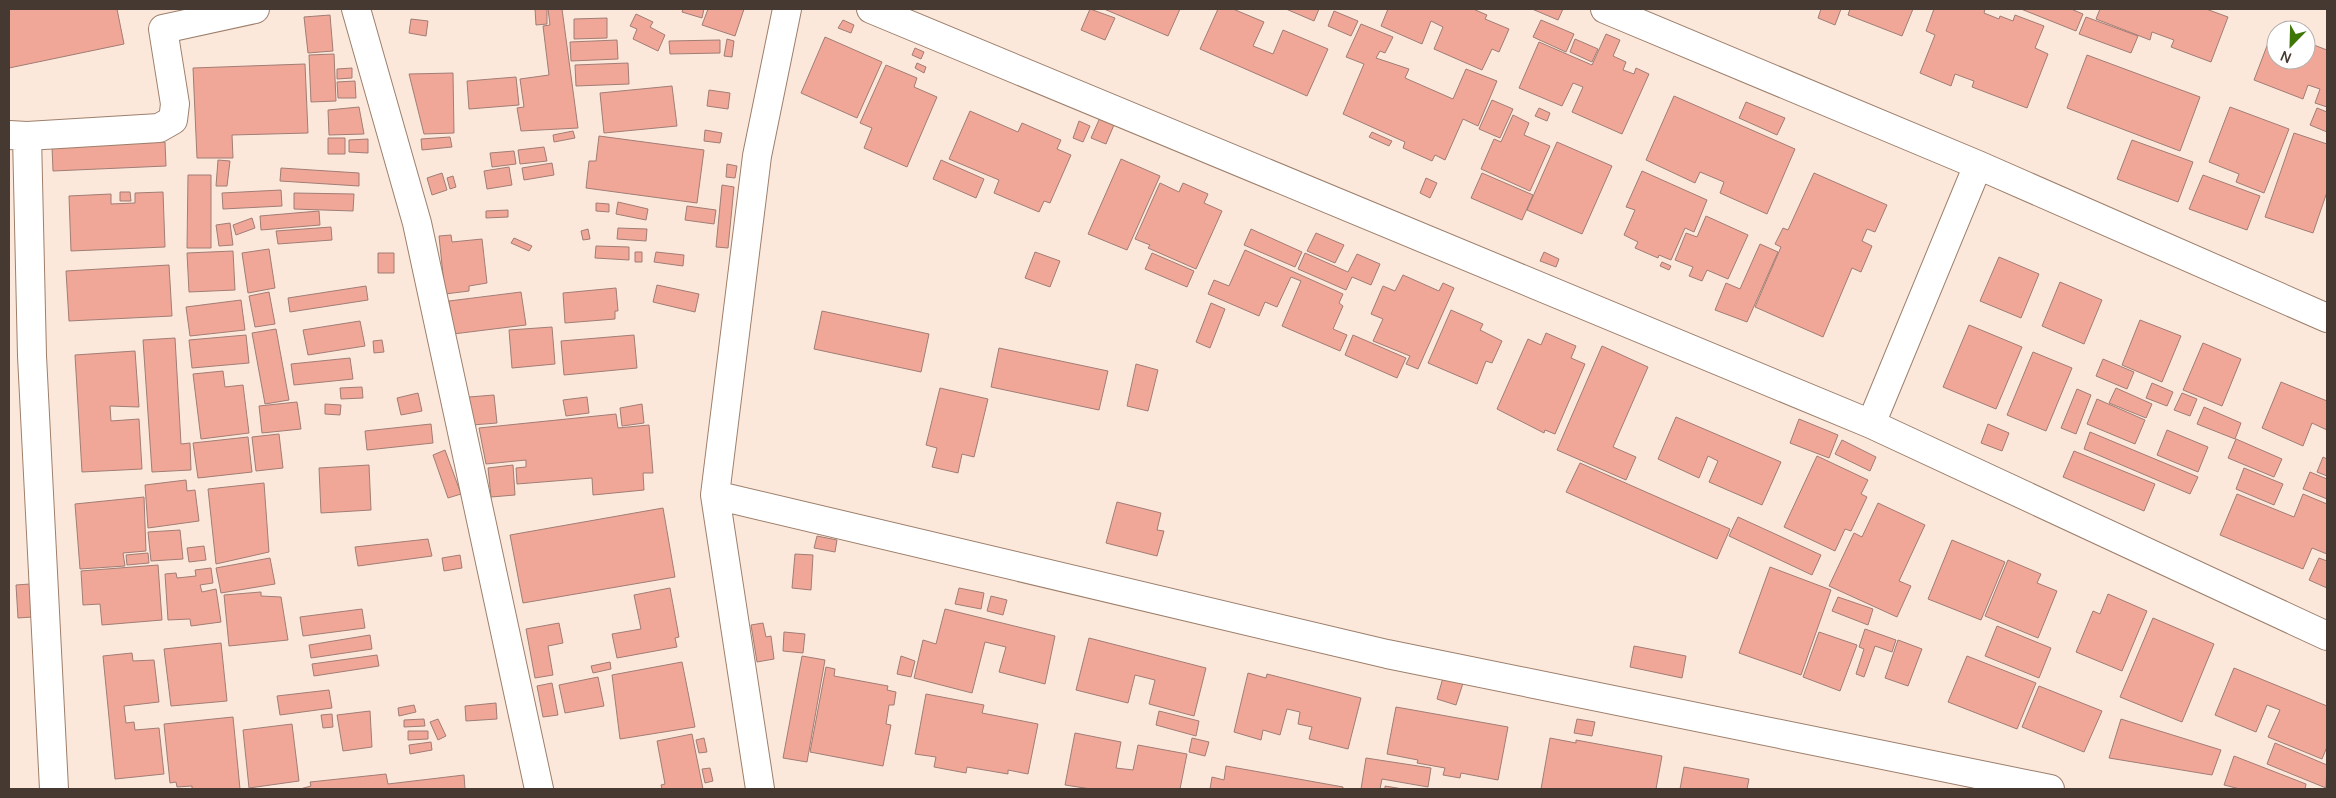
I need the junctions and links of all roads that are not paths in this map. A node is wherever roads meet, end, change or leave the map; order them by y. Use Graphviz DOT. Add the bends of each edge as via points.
graph roads {
  1 [pos="255,9"];
  2 [pos="356,9"];
  3 [pos="787,9"];
  4 [pos="871,9"];
  5 [pos="1605,9"];
  6 [pos="162,19"];
  7 [pos="18,136"];
  8 [pos="1978,166"];
  9 [pos="2327,318"];
  10 [pos="1870,424"];
  11 [pos="715,495"];
  12 [pos="2327,636"];
  13 [pos="54,789"];
  14 [pos="539,789"];
  15 [pos="760,789"];
  16 [pos="2050,789"];
  1 -- 6 [label="street"];
  2 -- 14 [label="street" via="417,223"];
  3 -- 11 [label="street" via="757,156"];
  4 -- 10 [label="street"];
  5 -- 8 [label="street"];
  6 -- 7 [label="street" via="175,104 172,120 159,128"];
  7 -- 13 [label="street"];
  8 -- 9 [label="street"];
  8 -- 10 [label="street"];
  10 -- 12 [label="street"];
  11 -- 15 [label="street"];
  11 -- 16 [label="street" via="1388,654"];
}
